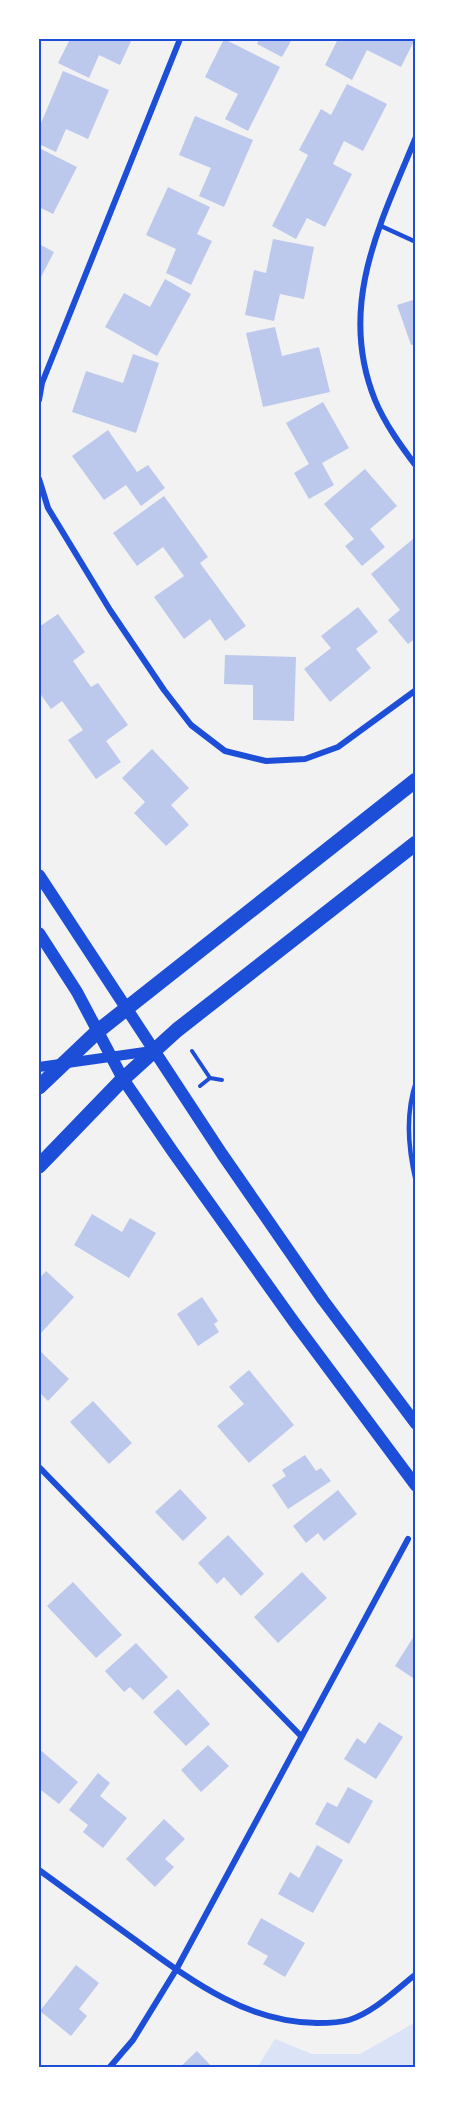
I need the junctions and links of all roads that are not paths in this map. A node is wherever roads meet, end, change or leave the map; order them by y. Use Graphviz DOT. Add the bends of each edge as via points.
graph roads {
  1 [pos="180,39"];
  2 [pos="416,137"];
  3 [pos="381,226"];
  4 [pos="416,242"];
  5 [pos="39,400"];
  6 [pos="416,466"];
  7 [pos="39,479"];
  8 [pos="416,690"];
  9 [pos="416,780"];
  10 [pos="416,843"];
  11 [pos="39,875"];
  12 [pos="39,933"];
  13 [pos="127,1009"];
  14 [pos="98,1031"];
  15 [pos="155,1051"];
  16 [pos="112,1058"];
  17 [pos="62,1064"];
  18 [pos="39,1067"];
  19 [pos="123,1079"];
  20 [pos="416,1082"];
  21 [pos="39,1088"];
  22 [pos="39,1166"];
  23 [pos="416,1182"];
  24 [pos="416,1424"];
  25 [pos="39,1467"];
  26 [pos="416,1486"];
  27 [pos="408,1539"];
  28 [pos="301,1736"];
  29 [pos="39,1870"];
  30 [pos="176,1970"];
  31 [pos="416,1974"];
  32 [pos="109,2068"];
  1 -- 5 [label="street" via="46,372"];
  2 -- 3 [label="street"];
  3 -- 4 [label="lane"];
  3 -- 6 [label="street" via="365,273 359,338 375,400"];
  7 -- 8 [label="street" via="48,508 164,690 191,725 225,752 266,761 305,759 338,747"];
  9 -- 13 [label="main road"];
  10 -- 15 [label="main road"];
  11 -- 13 [label="main road"];
  12 -- 14 [label="main road"];
  13 -- 14 [label="main road"];
  13 -- 15 [label="main road"];
  14 -- 16 [label="main road"];
  14 -- 17 [label="main road"];
  15 -- 16 [label="street"];
  15 -- 19 [label="main road"];
  15 -- 24 [label="main road" via="323,1300"];
  16 -- 17 [label="street"];
  16 -- 19 [label="main road"];
  17 -- 18 [label="street"];
  17 -- 21 [label="main road"];
  19 -- 22 [label="main road"];
  19 -- 26 [label="main road" via="294,1322"];
  20 -- 23 [label="lane" via="408,1134"];
  25 -- 28 [label="street"];
  27 -- 28 [label="street"];
  28 -- 30 [label="street"];
  29 -- 30 [label="street"];
  30 -- 31 [label="street" via="215,1995 250,2010 300,2023 349,2020 372,2008"];
  30 -- 32 [label="street" via="133,2040"];
}
